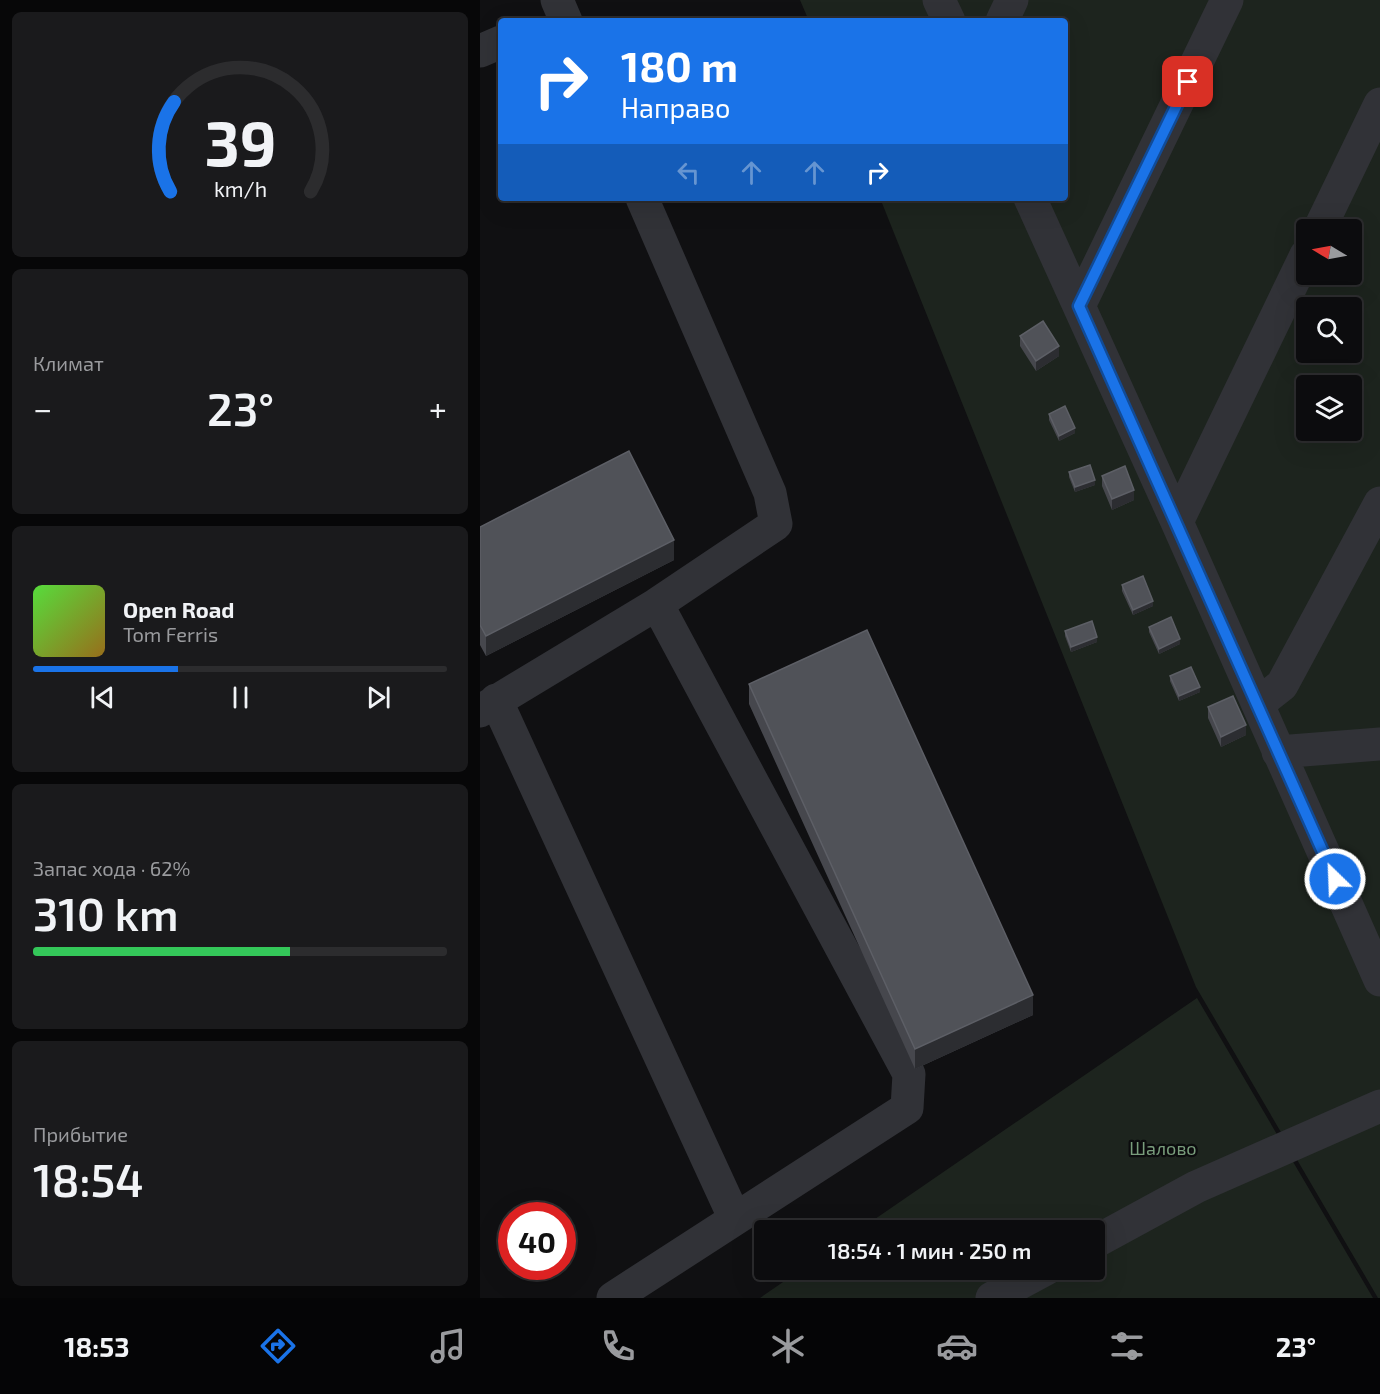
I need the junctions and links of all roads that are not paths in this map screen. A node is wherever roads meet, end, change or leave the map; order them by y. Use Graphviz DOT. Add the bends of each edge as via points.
graph roads {
  1 [pos="939,0"];
  2 [pos="1012,0"];
  3 [pos="1227,0"];
  4 [pos="948,18"];
  5 [pos="1003,18"];
  6 [pos="498,43"];
  7 [pos="480,51"];
  8 [pos="1380,104"];
  9 [pos="643,201"];
  10 [pos="1031,201"];
  11 [pos="1324,219"];
  12 [pos="1296,276"];
  13 [pos="1079,306"];
  14 [pos="1380,503"];
  15 [pos="1176,522"];
  16 [pos="657,604"];
  17 [pos="1258,704"];
  18 [pos="488,705"];
  19 [pos="1380,744"];
  20 [pos="1278,752"];
  21 [pos="1372,942"];
  22 [pos="1380,980"];
  23 [pos="1380,1106"];
  24 [pos="735,1219"];
  25 [pos="1105,1237"];
  26 [pos="1026,1280"];
  27 [pos="613,1298"];
  28 [pos="992,1298"];
  1 -- 4 [label="street"];
  2 -- 5 [label="street"];
  3 -- 13 [label="street"];
  6 -- 7 [label="street"];
  8 -- 11 [label="street"];
  9 -- 16 [label="street" via="770,493 776,524"];
  10 -- 13 [label="street"];
  12 -- 15 [label="street"];
  13 -- 15 [label="street"];
  14 -- 17 [label="street" via="1282,685"];
  15 -- 17 [label="street"];
  16 -- 18 [label="street"];
  16 -- 24 [label="street" via="909,1074 908,1108"];
  17 -- 20 [label="street"];
  18 -- 24 [label="street"];
  19 -- 20 [label="street"];
  20 -- 21 [label="street"];
  21 -- 22 [label="street"];
  23 -- 25 [label="street" via="1196,1187"];
  24 -- 27 [label="street"];
  26 -- 28 [label="street"];
}
